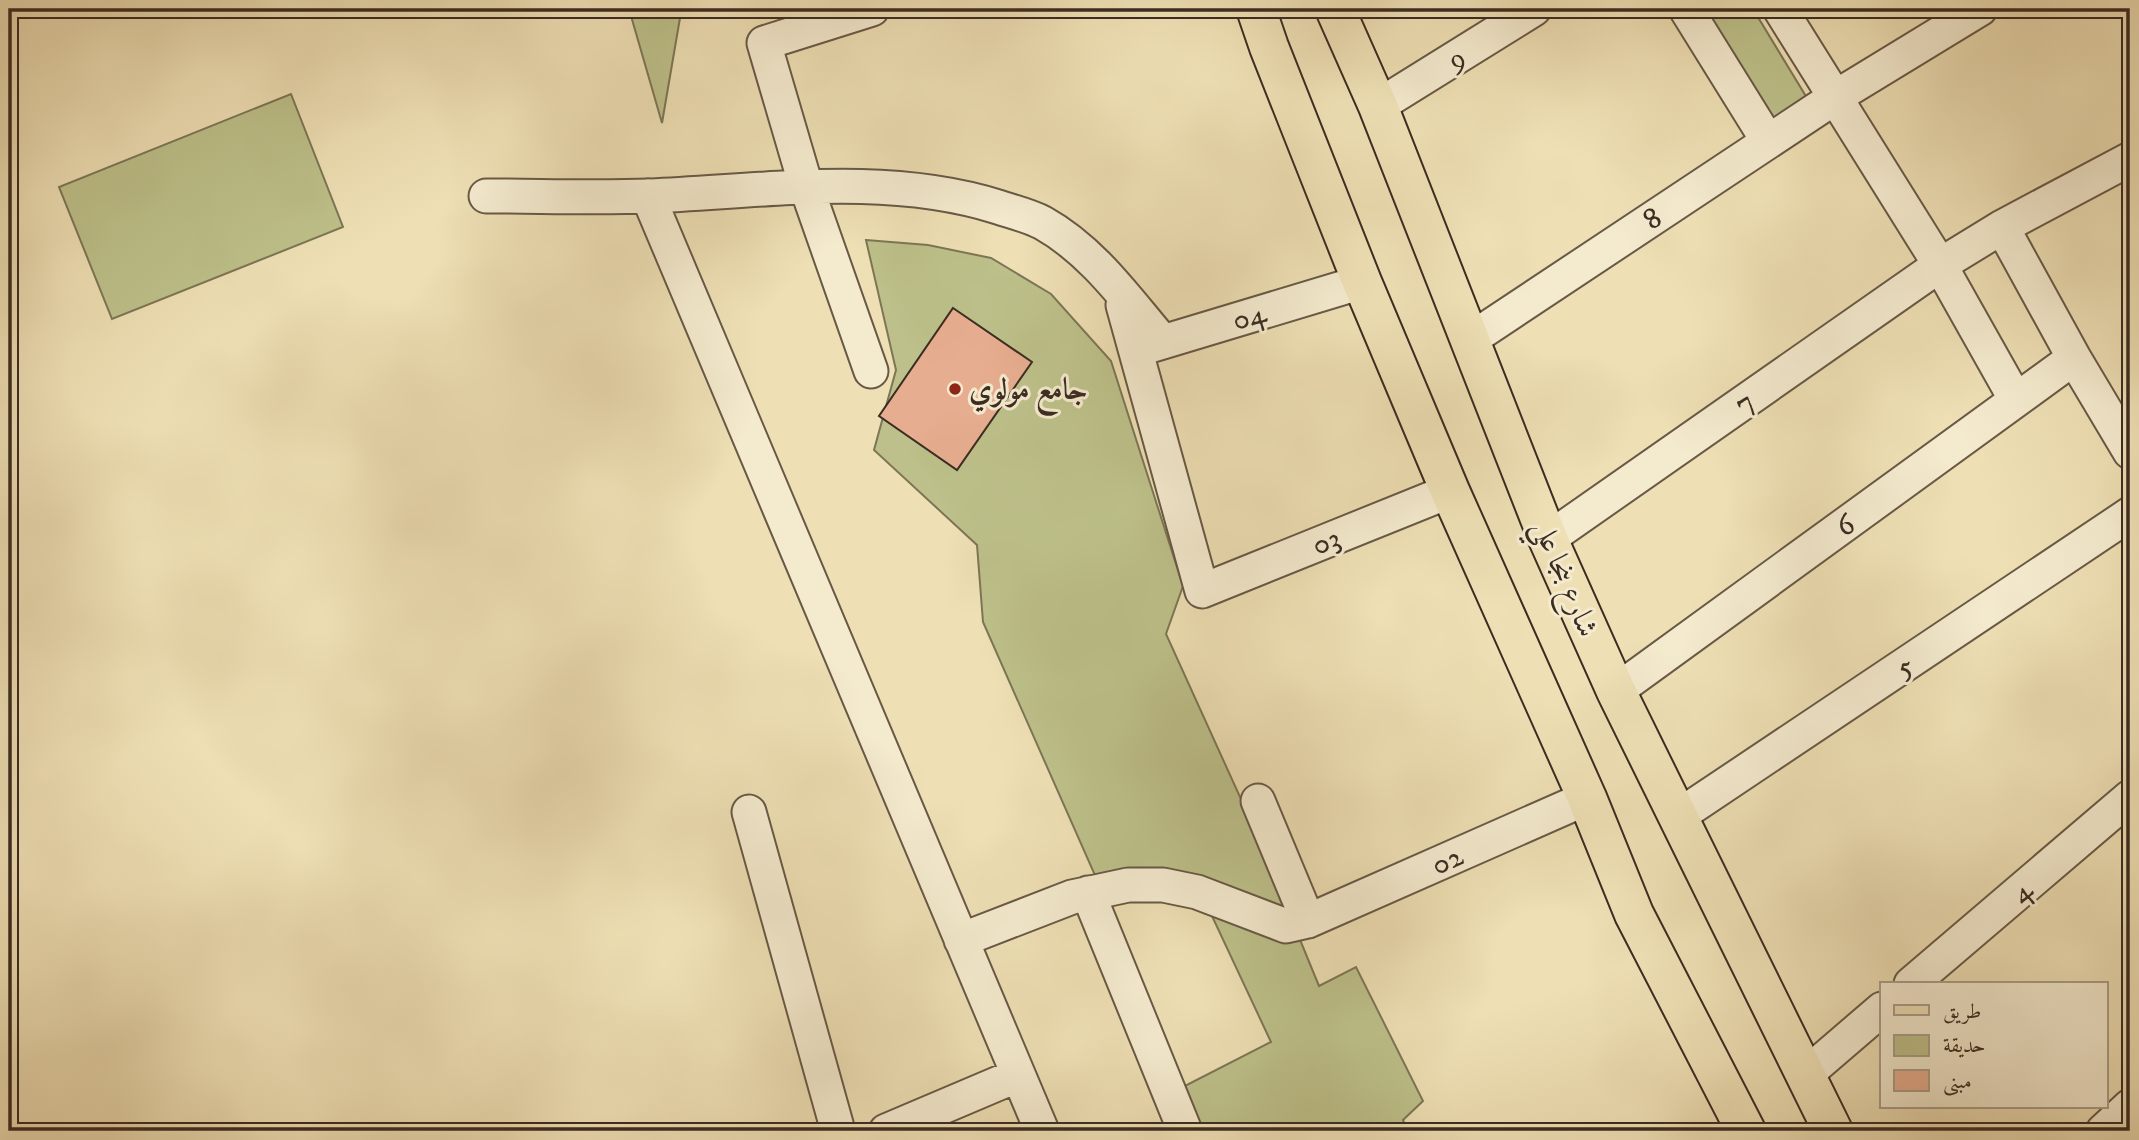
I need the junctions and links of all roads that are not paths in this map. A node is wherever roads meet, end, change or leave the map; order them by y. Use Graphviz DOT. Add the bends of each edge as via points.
graph roads {
  1 [pos="872,9"];
  2 [pos="1256,9"];
  3 [pos="1335,9"];
  4 [pos="1534,9"];
  5 [pos="1686,9"];
  6 [pos="1780,9"];
  7 [pos="1980,9"];
  8 [pos="1834,98"];
  9 [pos="1378,106"];
  10 [pos="1768,141"];
  11 [pos="2130,159"];
  12 [pos="806,186"];
  13 [pos="486,196"];
  14 [pos="648,196"];
  15 [pos="2002,227"];
  16 [pos="1940,265"];
  17 [pos="1362,282"];
  18 [pos="1471,339"];
  19 [pos="1150,346"];
  20 [pos="2074,358"];
  21 [pos="871,371"];
  22 [pos="2016,400"];
  23 [pos="2125,432"];
  24 [pos="1450,491"];
  25 [pos="2130,514"];
  26 [pos="1548,539"];
  27 [pos="1616,691"];
  28 [pos="2130,797"];
  29 [pos="1587,798"];
  30 [pos="1258,801"];
  31 [pos="749,812"];
  32 [pos="1677,817"];
  33 [pos="1088,893"];
  34 [pos="1308,921"];
  35 [pos="961,940"];
  36 [pos="1913,982"];
  37 [pos="1880,1011"];
  38 [pos="1018,1075"];
  39 [pos="1804,1076"];
  40 [pos="2130,1105"];
  41 [pos="838,1131"];
  42 [pos="886,1131"];
  43 [pos="1042,1131"];
  44 [pos="1185,1131"];
  45 [pos="1746,1131"];
  46 [pos="1833,1131"];
  47 [pos="2103,1131"];
  1 -- 12 [label="street" via="764,43"];
  2 -- 17 [label="main road"];
  3 -- 9 [label="main road, شارع بنجا علي"];
  4 -- 9 [label="street, 9"];
  5 -- 10 [label="street"];
  6 -- 8 [label="street"];
  7 -- 8 [label="street, 8"];
  8 -- 10 [label="street, 8"];
  8 -- 16 [label="street"];
  9 -- 18 [label="main road, شارع بنجا علي"];
  10 -- 18 [label="street, 8"];
  11 -- 15 [label="street, 7"];
  12 -- 14 [label="street"];
  12 -- 19 [label="street" via="914,190 982,202 1041,222 1068,239 1118,289"];
  12 -- 21 [label="street"];
  13 -- 14 [label="street"];
  14 -- 35 [label="street"];
  15 -- 16 [label="street, 7"];
  15 -- 20 [label="street"];
  16 -- 22 [label="street"];
  16 -- 26 [label="street, 7"];
  17 -- 19 [label="street, 04"];
  17 -- 24 [label="main road"];
  18 -- 26 [label="main road, شارع بنجا علي"];
  19 -- 24 [label="street, 03" via="1202,592"];
  20 -- 22 [label="street, 6"];
  20 -- 23 [label="street"];
  22 -- 27 [label="street, 6"];
  24 -- 29 [label="main road"];
  25 -- 32 [label="street, 5"];
  26 -- 27 [label="main road, شارع بنجا علي"];
  27 -- 32 [label="main road, شارع بنجا علي"];
  28 -- 36 [label="street, 4"];
  29 -- 34 [label="street, 02"];
  29 -- 45 [label="main road" via="1634,914"];
  30 -- 34 [label="street"];
  31 -- 41 [label="street"];
  32 -- 39 [label="main road, شارع بنجا علي"];
  33 -- 34 [label="street" via="1128,885 1163,885 1197,892 1286,926"];
  33 -- 35 [label="street"];
  33 -- 44 [label="street"];
  35 -- 38 [label="street"];
  37 -- 39 [label="street"];
  38 -- 42 [label="street"];
  38 -- 43 [label="street"];
  39 -- 46 [label="main road, شارع بنجا علي"];
  40 -- 47 [label="street"];
}
